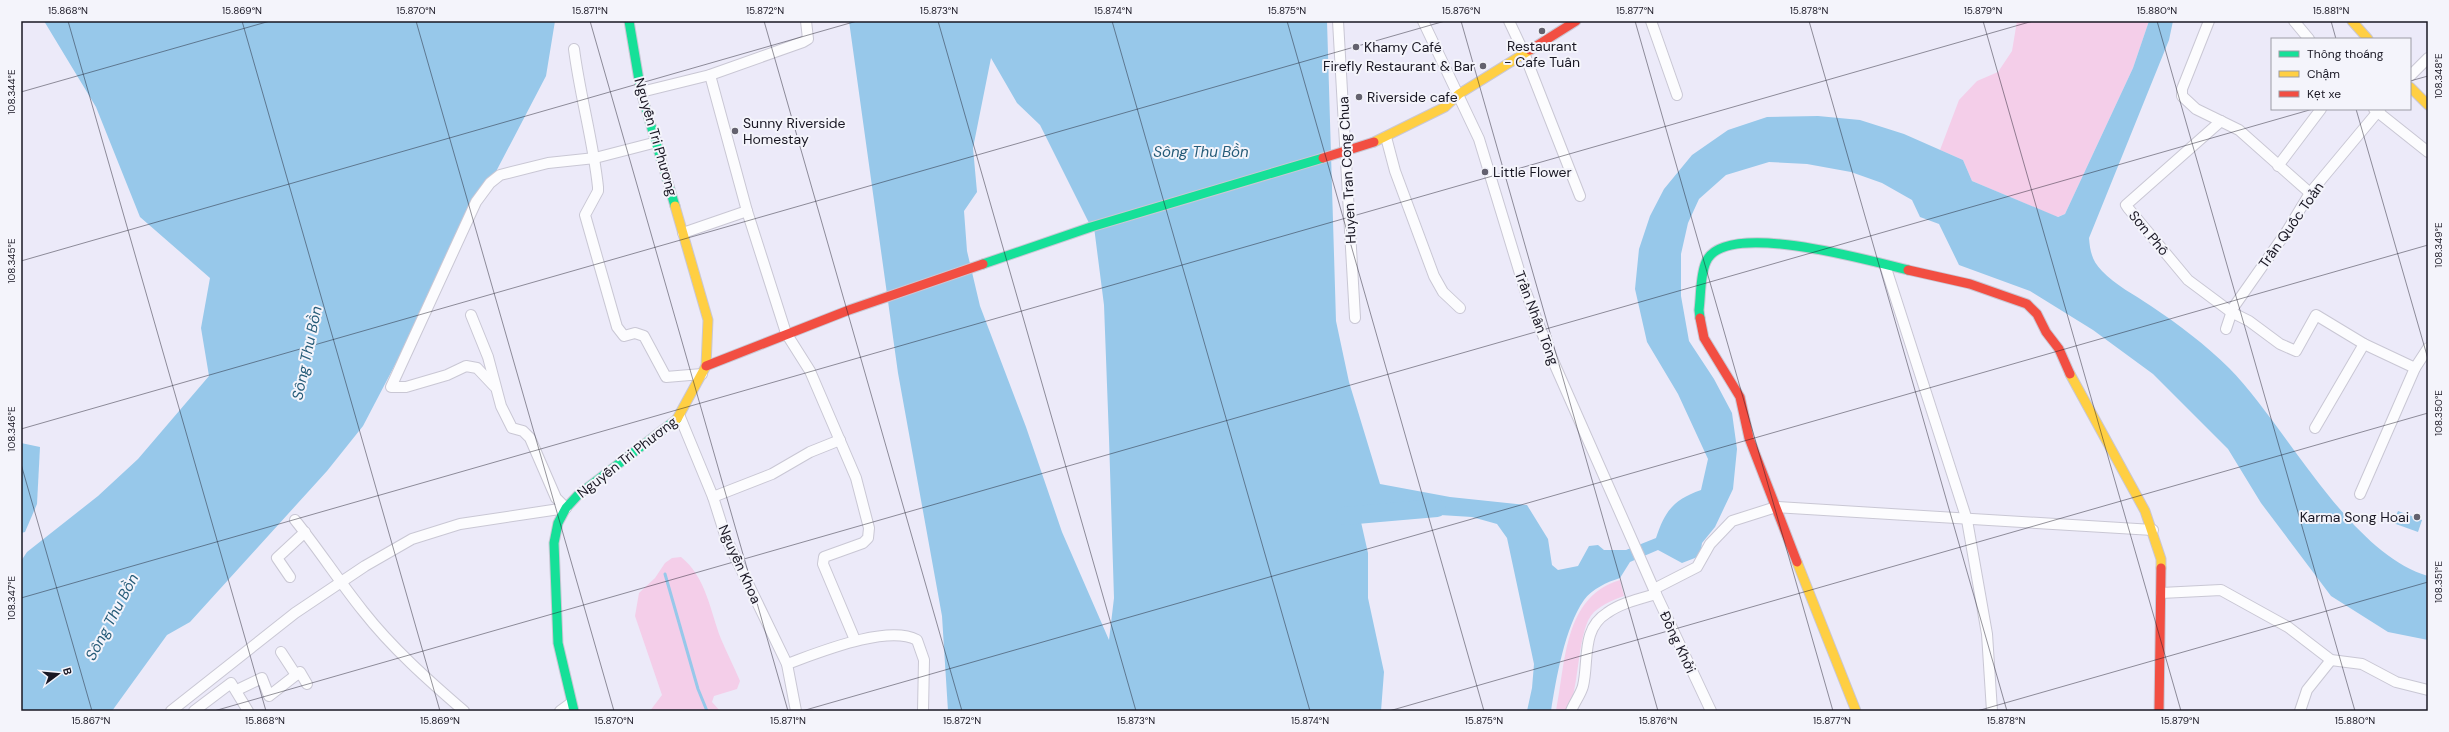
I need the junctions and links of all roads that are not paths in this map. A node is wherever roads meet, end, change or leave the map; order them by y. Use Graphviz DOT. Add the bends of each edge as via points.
graph roads {
  1 [pos="629,21"];
  2 [pos="806,21"];
  3 [pos="1338,21"];
  4 [pos="1423,21"];
  5 [pos="1510,21"];
  6 [pos="1576,21"];
  7 [pos="1651,21"];
  8 [pos="2209,21"];
  9 [pos="2294,21"];
  10 [pos="2352,21"];
  11 [pos="2308,38"];
  12 [pos="2367,38"];
  13 [pos="574,49"];
  14 [pos="1524,53"];
  15 [pos="2428,58"];
  16 [pos="710,75"];
  17 [pos="2411,75"];
  18 [pos="2411,88"];
  19 [pos="641,92"];
  20 [pos="1459,94"];
  21 [pos="1677,95"];
  22 [pos="2428,106"];
  23 [pos="2320,110"];
  24 [pos="2378,110"];
  25 [pos="2222,121"];
  26 [pos="1386,137"];
  27 [pos="657,142"];
  28 [pos="2428,152"];
  29 [pos="595,158"];
  30 [pos="2278,166"];
  31 [pos="2310,193"];
  32 [pos="1580,196"];
  33 [pos="747,211"];
  34 [pos="683,233"];
  35 [pos="1885,265"];
  36 [pos="1460,308"];
  37 [pos="2234,308"];
  38 [pos="471,315"];
  39 [pos="1355,318"];
  40 [pos="2226,329"];
  41 [pos="786,333"];
  42 [pos="2364,344"];
  43 [pos="2428,348"];
  44 [pos="2415,368"];
  45 [pos="704,370"];
  46 [pos="494,386"];
  47 [pos="680,418"];
  48 [pos="2315,428"];
  49 [pos="840,440"];
  50 [pos="2360,494"];
  51 [pos="713,497"];
  52 [pos="1776,507"];
  53 [pos="566,508"];
  54 [pos="295,520"];
  55 [pos="1967,520"];
  56 [pos="2153,530"];
  57 [pos="305,532"];
  58 [pos="1647,571"];
  59 [pos="290,577"];
  60 [pos="342,581"];
  61 [pos="1655,591"];
  62 [pos="2161,593"];
  63 [pos="855,640"];
  64 [pos="281,652"];
  65 [pos="2331,660"];
  66 [pos="787,664"];
  67 [pos="296,675"];
  68 [pos="307,684"];
  69 [pos="237,690"];
  70 [pos="2428,690"];
  71 [pos="573,707"];
  72 [pos="171,711"];
  73 [pos="194,711"];
  74 [pos="248,711"];
  75 [pos="464,711"];
  76 [pos="560,711"];
  77 [pos="796,711"];
  78 [pos="923,711"];
  79 [pos="1571,711"];
  80 [pos="1711,711"];
  81 [pos="1856,711"];
  82 [pos="1992,711"];
  83 [pos="2159,711"];
  84 [pos="2300,711"];
  1 -- 19 [label="street, Nguyễn Tri Phương"];
  2 -- 16 [label="street" via="808,39 803,42"];
  3 -- 39 [label="street, Huyen Tran Cong Chua"];
  4 -- 20 [label="street, Trần Nhân Tông"];
  5 -- 14 [label="street"];
  6 -- 14 [label="street"];
  7 -- 21 [label="street"];
  8 -- 25 [label="street" via="2181,93 2196,109"];
  9 -- 11 [label="street"];
  10 -- 12 [label="street"];
  13 -- 29 [label="street" via="579,89 590,127"];
  14 -- 20 [label="street"];
  14 -- 32 [label="street"];
  15 -- 17 [label="street"];
  16 -- 19 [label="street"];
  16 -- 33 [label="street"];
  18 -- 22 [label="street"];
  19 -- 27 [label="street, Nguyễn Tri Phương"];
  20 -- 26 [label="street" via="1445,107"];
  20 -- 58 [label="street, Trần Nhân Tông" via="1479,139 1535,317"];
  23 -- 30 [label="street"];
  24 -- 28 [label="street"];
  24 -- 31 [label="street, Trần Quốc Toản" via="2343,156"];
  25 -- 30 [label="street" via="2239,130"];
  25 -- 37 [label="street, Sơn Phô" via="2126,205 2151,239 2188,280"];
  26 -- 36 [label="street" via="1395,171 1434,276 1443,292"];
  26 -- 41 [label="street, bridge" via="1091,227"];
  27 -- 29 [label="street"];
  27 -- 34 [label="street, Nguyễn Tri Phương"];
  29 -- 45 [label="street" via="598,191 585,215 618,330 624,336 644,336 666,377"];
  29 -- 46 [label="street" via="548,163 500,175 490,183 466,219 390,387 406,387 466,366 477,368"];
  30 -- 31 [label="street"];
  31 -- 37 [label="street, Trần Quốc Toản"];
  33 -- 34 [label="street"];
  33 -- 41 [label="street"];
  34 -- 45 [label="street, Nguyễn Tri Phương" via="708,320"];
  35 -- 52 [label="street" via="1766,241 1745,243 1726,249 1710,255 1706,261 1699,310 1704,338 1740,397 1749,438"];
  35 -- 55 [label="street"];
  35 -- 56 [label="street" via="1970,284 2027,304 2037,314 2059,349 2068,372"];
  37 -- 40 [label="street, Trần Quốc Toản"];
  37 -- 42 [label="street" via="2280,344 2296,351 2316,315"];
  38 -- 46 [label="street" via="488,356"];
  41 -- 45 [label="street"];
  41 -- 49 [label="street" via="810,371"];
  42 -- 44 [label="street"];
  42 -- 48 [label="street"];
  43 -- 44 [label="street"];
  44 -- 50 [label="street"];
  45 -- 47 [label="street, Nguyễn Tri Phương"];
  46 -- 53 [label="street" via="512,428 523,431 530,438 556,498"];
  47 -- 51 [label="street, Nguyễn Khoa"];
  47 -- 53 [label="street, Nguyễn Tri Phương" via="578,495"];
  49 -- 51 [label="street" via="810,452 772,474"];
  49 -- 63 [label="street" via="856,478 869,535 863,542 824,557 823,564"];
  51 -- 66 [label="street, Nguyễn Khoa" via="726,538"];
  52 -- 55 [label="street"];
  52 -- 61 [label="street" via="1732,522 1710,544 1697,567"];
  52 -- 81 [label="street"];
  53 -- 60 [label="street" via="460,524 412,539"];
  53 -- 71 [label="street, Nguyễn Tri Phương" via="558,523 554,543 555,597 558,643"];
  54 -- 57 [label="street"];
  55 -- 56 [label="street"];
  55 -- 82 [label="street" via="1987,634"];
  56 -- 62 [label="street" via="2161,558"];
  57 -- 59 [label="street" via="277,558"];
  57 -- 60 [label="street"];
  58 -- 61 [label="street, Đồng Khởi"];
  60 -- 72 [label="street" via="295,612"];
  60 -- 75 [label="street" via="362,610 408,661"];
  61 -- 79 [label="street" via="1607,612 1592,629 1587,645 1583,687"];
  61 -- 80 [label="street, Đồng Khởi"];
  62 -- 65 [label="street" via="2221,590 2288,627"];
  62 -- 83 [label="street"];
  63 -- 66 [label="street"];
  63 -- 78 [label="street" via="905,635 917,640 924,660"];
  64 -- 67 [label="street"];
  65 -- 70 [label="street" via="2362,664 2396,682"];
  65 -- 84 [label="street" via="2307,690"];
  66 -- 77 [label="street, Nguyễn Khoa"];
  67 -- 68 [label="street" via="300,672"];
  67 -- 69 [label="street" via="269,696 262,678"];
  69 -- 73 [label="street" via="231,683"];
  69 -- 74 [label="street"];
  71 -- 76 [label="street"];
}
